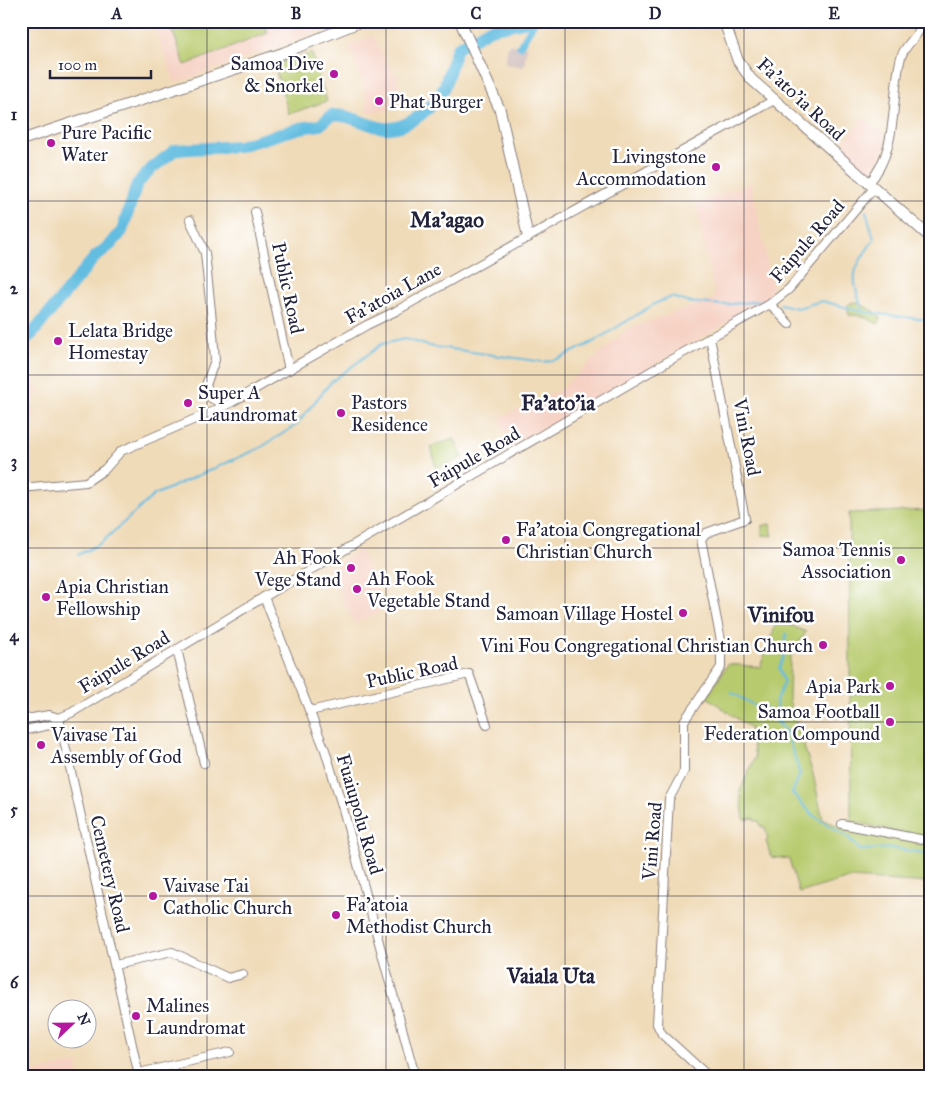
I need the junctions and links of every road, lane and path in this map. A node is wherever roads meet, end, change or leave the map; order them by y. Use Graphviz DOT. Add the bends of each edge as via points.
graph roads {
  1 [pos="362,21"];
  2 [pos="460,21"];
  3 [pos="724,21"];
  4 [pos="924,21"];
  5 [pos="774,100"];
  6 [pos="21,140"];
  7 [pos="871,186"];
  8 [pos="255,212"];
  9 [pos="190,220"];
  10 [pos="528,237"];
  11 [pos="930,237"];
  12 [pos="770,304"];
  13 [pos="789,324"];
  14 [pos="710,337"];
  15 [pos="289,370"];
  16 [pos="225,406"];
  17 [pos="21,488"];
  18 [pos="264,596"];
  19 [pos="178,649"];
  20 [pos="310,711"];
  21 [pos="59,718"];
  22 [pos="21,720"];
  23 [pos="486,725"];
  24 [pos="21,731"];
  25 [pos="204,763"];
  26 [pos="842,824"];
  27 [pos="930,841"];
  28 [pos="115,964"];
  29 [pos="243,974"];
  30 [pos="230,1052"];
  31 [pos="139,1074"];
  32 [pos="414,1076"];
  33 [pos="708,1076"];
  1 -- 6 [label="main road" via="283,53"];
  2 -- 10 [label="main road" via="500,110"];
  3 -- 5 [label="main road, Fa'ato'ia Road" via="743,70"];
  4 -- 7 [label="street, Faipule Road" via="922,31 902,55 888,146"];
  5 -- 7 [label="main road, Fa'ato'ia Road"];
  5 -- 10 [label="street, Fa'atoia Lane"];
  7 -- 11 [label="main road, Fa'ato'ia Road"];
  7 -- 12 [label="street, Faipule Road" via="790,289"];
  8 -- 15 [label="street, Public Road"];
  9 -- 16 [label="street" via="205,253 212,321 215,360 206,385 211,398"];
  10 -- 15 [label="street, Fa'atoia Lane"];
  12 -- 13 [label="street"];
  12 -- 14 [label="street, Faipule Road"];
  14 -- 18 [label="street, Faipule Road"];
  14 -- 33 [label="street, Vini Road" via="745,519 706,533 701,539 721,641 721,667 684,721 684,771 669,799 657,1024 662,1034"];
  15 -- 16 [label="street, Fa'atoia Lane"];
  16 -- 17 [label="street, Fa'atoia Lane" via="120,451 105,469 86,482"];
  18 -- 19 [label="street, Faipule Road"];
  18 -- 20 [label="street, Fuaiupolu Road"];
  19 -- 21 [label="street, Faipule Road"];
  19 -- 25 [label="street"];
  20 -- 23 [label="street, Public Road" via="469,674"];
  20 -- 32 [label="street, Fuaiupolu Road" via="343,809"];
  21 -- 22 [label="street" via="49,715"];
  21 -- 24 [label="street, Faipule Road" via="54,724"];
  21 -- 28 [label="street, Cemetery Road"];
  26 -- 27 [label="street"];
  28 -- 29 [label="street" via="172,952 228,978"];
  28 -- 31 [label="street, Cemetery Road"];
  30 -- 31 [label="street"];
}
